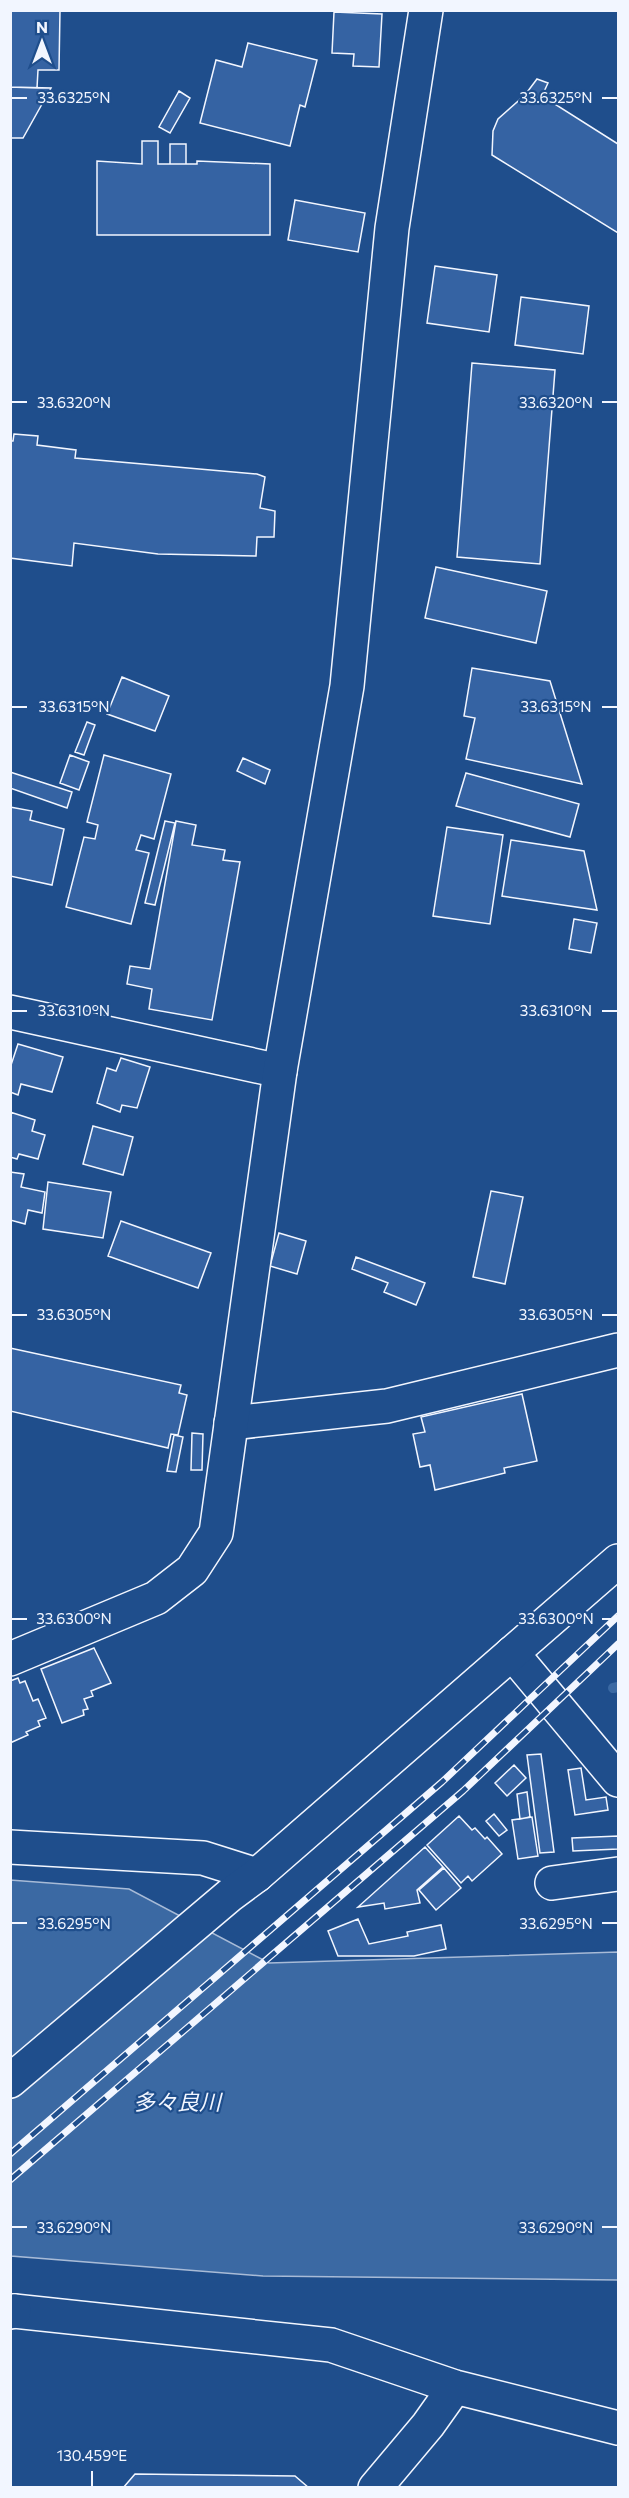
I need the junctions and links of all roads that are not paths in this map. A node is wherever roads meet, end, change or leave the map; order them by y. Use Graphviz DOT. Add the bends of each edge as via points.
graph roads {
  1 [pos="426,10"];
  2 [pos="10,1012"];
  3 [pos="280,1071"];
  4 [pos="618,1350"];
  5 [pos="231,1423"];
  6 [pos="618,1561"];
  7 [pos="512,1653"];
  8 [pos="10,1659"];
  9 [pos="618,1780"];
  10 [pos="10,1847"];
  11 [pos="618,1874"];
  12 [pos="257,1875"];
  13 [pos="552,1882"];
  14 [pos="10,2081"];
  15 [pos="12,2312"];
  16 [pos="455,2387"];
  17 [pos="618,2428"];
  18 [pos="375,2487"];
  1 -- 3 [label="street" via="392,228 347,686"];
  2 -- 3 [label="street"];
  3 -- 5 [label="street"];
  4 -- 5 [label="street" via="387,1406"];
  5 -- 8 [label="street" via="216,1533 192,1570 156,1598"];
  6 -- 7 [label="street"];
  7 -- 9 [label="street"];
  7 -- 12 [label="street"];
  10 -- 12 [label="street" via="203,1858"];
  11 -- 13 [label="street"];
  12 -- 14 [label="street"];
  15 -- 16 [label="street" via="331,2345"];
  16 -- 17 [label="street"];
  16 -- 18 [label="street"];
}
